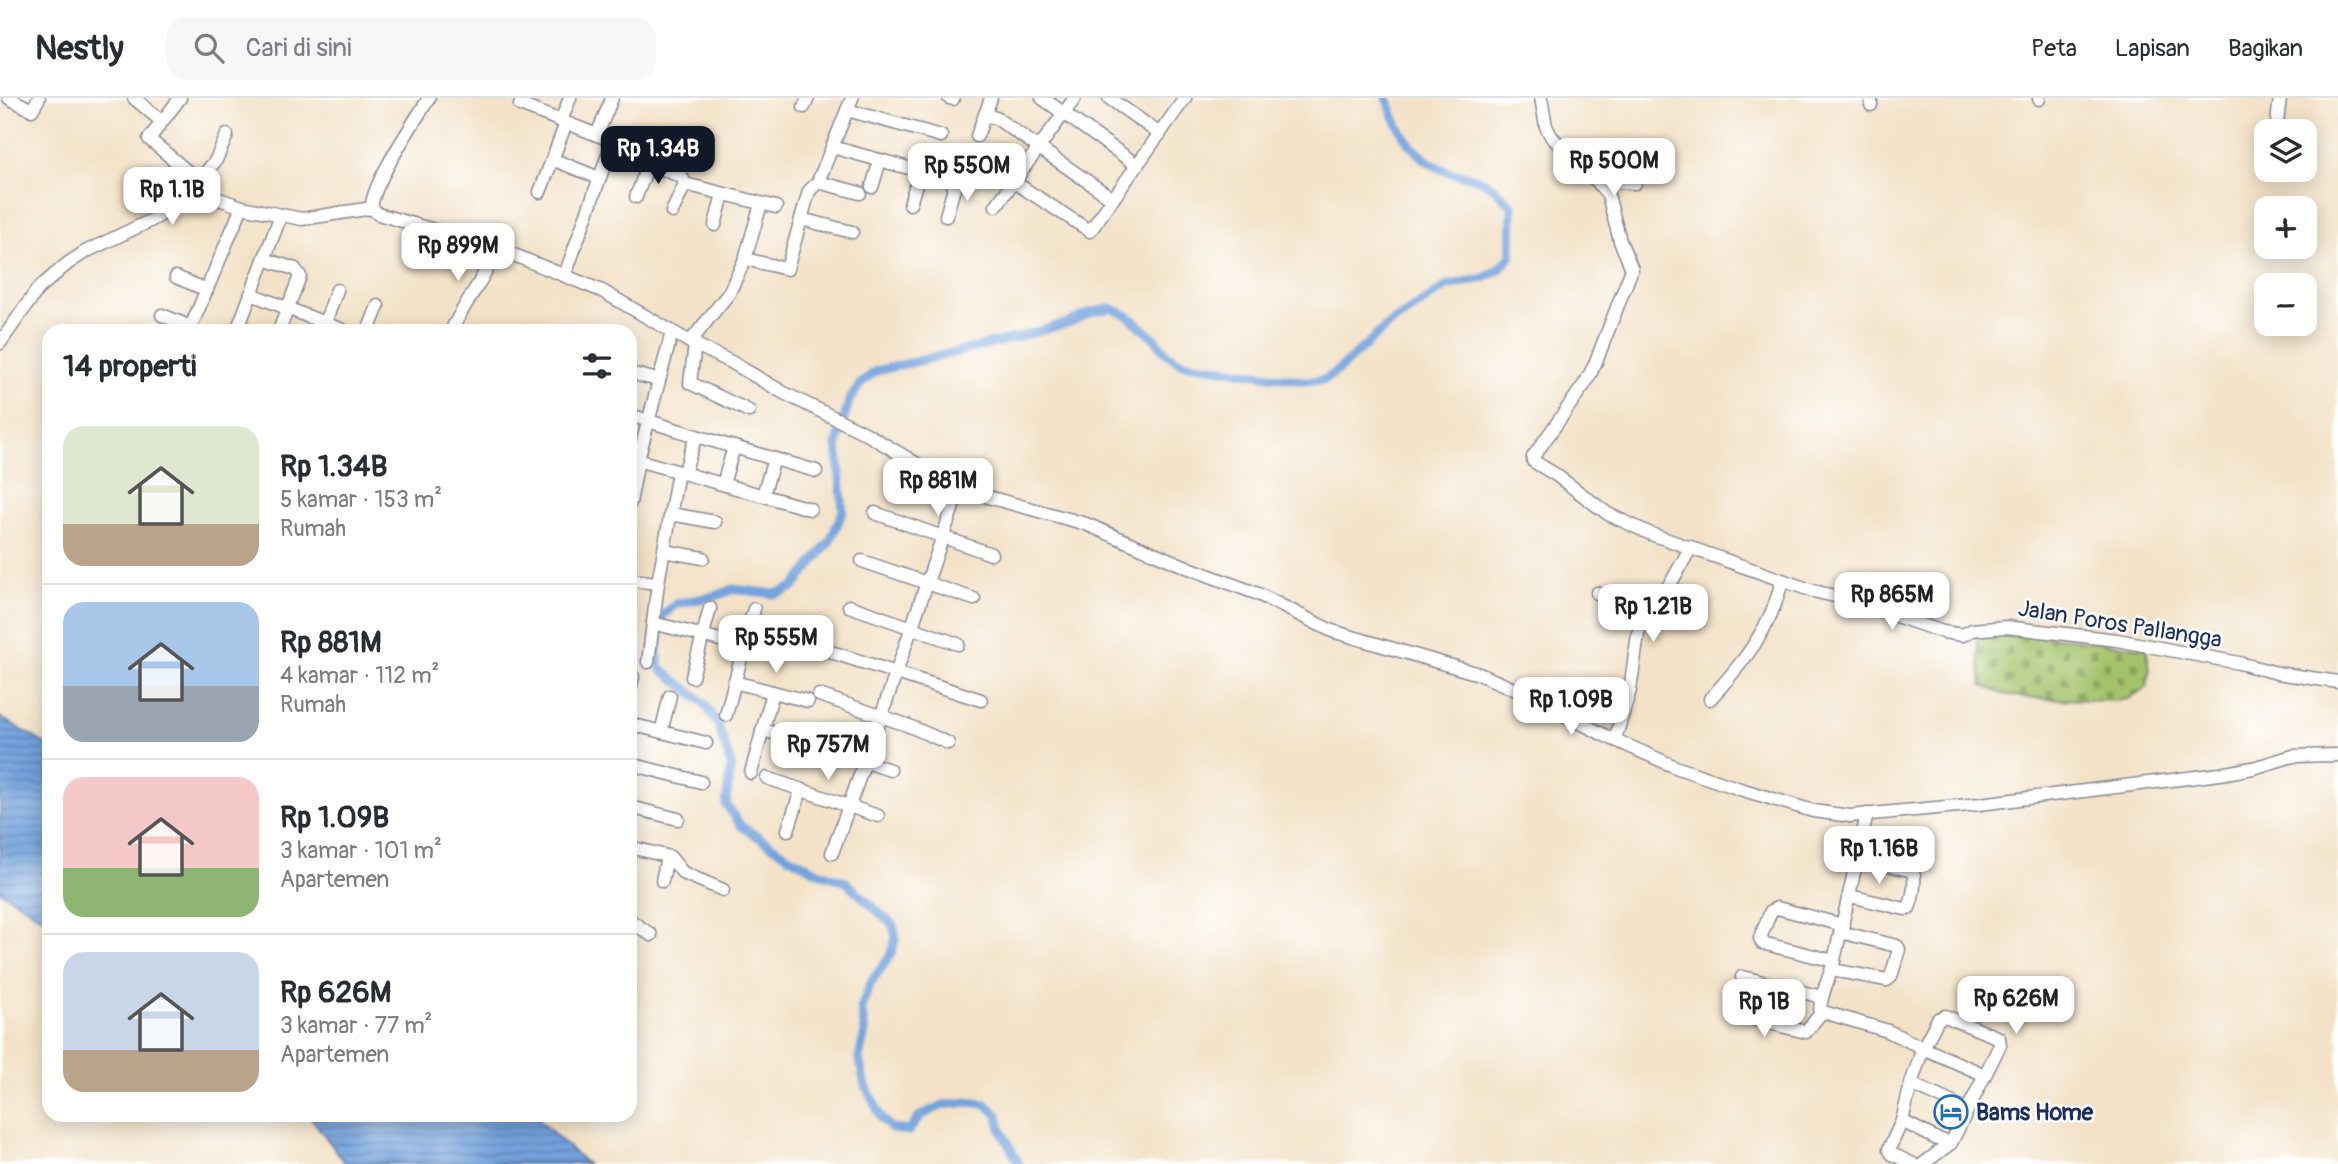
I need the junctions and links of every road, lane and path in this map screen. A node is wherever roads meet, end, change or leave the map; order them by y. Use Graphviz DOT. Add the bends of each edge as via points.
graph roads {
  1 [pos="6,98"];
  2 [pos="39,98"];
  3 [pos="134,98"];
  4 [pos="180,98"];
  5 [pos="429,98"];
  6 [pos="570,98"];
  7 [pos="612,98"];
  8 [pos="991,98"];
  9 [pos="1042,98"];
  10 [pos="1075,98"];
  11 [pos="1109,98"];
  12 [pos="1541,98"];
  13 [pos="2280,98"];
  14 [pos="1182,99"];
  15 [pos="850,104"];
  16 [pos="0,105"];
  17 [pos="520,105"];
  18 [pos="1064,113"];
  19 [pos="985,115"];
  20 [pos="2277,119"];
  21 [pos="161,121"];
  22 [pos="563,122"];
  23 [pos="1160,134"];
  24 [pos="227,135"];
  25 [pos="597,135"];
  26 [pos="941,136"];
  27 [pos="977,136"];
  28 [pos="611,147"];
  29 [pos="832,147"];
  30 [pos="1039,148"];
  31 [pos="552,159"];
  32 [pos="880,160"];
  33 [pos="649,162"];
  34 [pos="1137,165"];
  35 [pos="919,171"];
  36 [pos="599,178"];
  37 [pos="1596,180"];
  38 [pos="199,181"];
  39 [pos="818,182"];
  40 [pos="1014,182"];
  41 [pos="1635,183"];
  42 [pos="685,184"];
  43 [pos="540,192"];
  44 [pos="205,194"];
  45 [pos="723,194"];
  46 [pos="636,197"];
  47 [pos="1113,199"];
  48 [pos="761,204"];
  49 [pos="911,204"];
  50 [pos="996,206"];
  51 [pos="242,207"];
  52 [pos="776,207"];
  53 [pos="372,208"];
  54 [pos="672,212"];
  55 [pos="281,215"];
  56 [pos="946,216"];
  57 [pos="801,219"];
  58 [pos="715,225"];
  59 [pos="852,232"];
  60 [pos="497,248"];
  61 [pos="745,258"];
  62 [pos="264,259"];
  63 [pos="565,275"];
  64 [pos="176,277"];
  65 [pos="206,290"];
  66 [pos="337,290"];
  67 [pos="251,294"];
  68 [pos="378,306"];
  69 [pos="288,308"];
  70 [pos="162,315"];
  71 [pos="180,324"];
  72 [pos="192,324"];
  73 [pos="240,324"];
  74 [pos="282,324"];
  75 [pos="319,324"];
  76 [pos="324,324"];
  77 [pos="371,324"];
  78 [pos="454,324"];
  79 [pos="673,332"];
  80 [pos="0,343"];
  81 [pos="693,344"];
  82 [pos="637,375"];
  83 [pos="658,380"];
  84 [pos="749,411"];
  85 [pos="637,417"];
  86 [pos="648,420"];
  87 [pos="696,436"];
  88 [pos="734,447"];
  89 [pos="637,451"];
  90 [pos="774,458"];
  91 [pos="637,460"];
  92 [pos="817,471"];
  93 [pos="681,472"];
  94 [pos="723,484"];
  95 [pos="960,486"];
  96 [pos="763,495"];
  97 [pos="810,509"];
  98 [pos="875,513"];
  99 [pos="671,514"];
  100 [pos="715,522"];
  101 [pos="941,537"];
  102 [pos="1691,547"];
  103 [pos="664,551"];
  104 [pos="991,554"];
  105 [pos="704,558"];
  106 [pos="862,561"];
  107 [pos="1782,580"];
  108 [pos="637,581"];
  109 [pos="926,582"];
  110 [pos="658,583"];
  111 [pos="1597,593"];
  112 [pos="974,599"];
  113 [pos="849,606"];
  114 [pos="710,608"];
  115 [pos="754,609"];
  116 [pos="1644,621"];
  117 [pos="659,624"];
  118 [pos="911,627"];
  119 [pos="703,636"];
  120 [pos="958,644"];
  121 [pos="744,646"];
  122 [pos="834,653"];
  123 [pos="648,662"];
  124 [pos="895,673"];
  125 [pos="692,677"];
  126 [pos="734,682"];
  127 [pos="2338,682"];
  128 [pos="773,692"];
  129 [pos="670,696"];
  130 [pos="1710,699"];
  131 [pos="981,700"];
  132 [pos="726,715"];
  133 [pos="881,717"];
  134 [pos="637,726"];
  135 [pos="762,730"];
  136 [pos="661,732"];
  137 [pos="1615,739"];
  138 [pos="705,743"];
  139 [pos="948,743"];
  140 [pos="2338,755"];
  141 [pos="865,761"];
  142 [pos="637,766"];
  143 [pos="890,770"];
  144 [pos="751,773"];
  145 [pos="767,778"];
  146 [pos="701,782"];
  147 [pos="801,790"];
  148 [pos="849,806"];
  149 [pos="637,809"];
  150 [pos="1867,814"];
  151 [pos="878,816"];
  152 [pos="678,819"];
  153 [pos="788,830"];
  154 [pos="637,849"];
  155 [pos="832,853"];
  156 [pos="667,856"];
  157 [pos="1857,858"];
  158 [pos="662,881"];
  159 [pos="723,890"];
  160 [pos="1850,896"];
  161 [pos="637,925"];
  162 [pos="1842,929"];
  163 [pos="651,935"];
  164 [pos="1833,965"];
  165 [pos="1822,997"];
  166 [pos="1821,1013"];
  167 [pos="1923,1048"];
  168 [pos="1985,1075"];
  169 [pos="1911,1084"];
  170 [pos="1966,1109"];
  171 [pos="1902,1121"];
  172 [pos="1951,1143"];
  173 [pos="1913,1164"];
  174 [pos="1923,1164"];
  1 -- 2 [label="street" via="32,110"];
  1 -- 16 [label="street"];
  3 -- 21 [label="street"];
  4 -- 21 [label="street"];
  5 -- 53 [label="street" via="373,193"];
  6 -- 22 [label="street"];
  7 -- 25 [label="street"];
  8 -- 19 [label="street"];
  9 -- 18 [label="street"];
  10 -- 18 [label="street"];
  11 -- 23 [label="street"];
  12 -- 37 [label="street" via="1551,136"];
  13 -- 20 [label="street"];
  14 -- 23 [label="street"];
  15 -- 26 [label="street"];
  15 -- 29 [label="street"];
  17 -- 22 [label="street"];
  18 -- 30 [label="street"];
  18 -- 34 [label="street"];
  19 -- 27 [label="street"];
  19 -- 30 [label="street"];
  21 -- 38 [label="street" via="149,139"];
  22 -- 25 [label="street"];
  22 -- 31 [label="street"];
  23 -- 34 [label="street"];
  24 -- 38 [label="street" via="216,160"];
  25 -- 28 [label="street" via="613,141"];
  28 -- 33 [label="street"];
  28 -- 36 [label="street"];
  29 -- 32 [label="street"];
  29 -- 39 [label="street"];
  30 -- 40 [label="street"];
  30 -- 47 [label="street"];
  31 -- 36 [label="street"];
  31 -- 43 [label="street"];
  32 -- 35 [label="street"];
  32 -- 39 [label="street" via="866,190"];
  33 -- 42 [label="street" via="682,177"];
  33 -- 46 [label="street"];
  34 -- 47 [label="street"];
  35 -- 49 [label="street"];
  35 -- 56 [label="street" via="956,181"];
  36 -- 63 [label="street"];
  37 -- 41 [label="street"];
  37 -- 102 [label="street, Jalan Poros Pallangga" via="1608,195 1632,270 1592,370 1533,461 1621,521"];
  38 -- 44 [label="street"];
  39 -- 57 [label="street" via="809,191"];
  40 -- 47 [label="street" via="1090,231"];
  40 -- 50 [label="street"];
  42 -- 45 [label="street"];
  42 -- 54 [label="street"];
  44 -- 51 [label="street"];
  44 -- 80 [label="street" via="67,264 38,289"];
  45 -- 48 [label="street"];
  45 -- 58 [label="street"];
  48 -- 52 [label="street"];
  48 -- 61 [label="street"];
  51 -- 55 [label="street"];
  51 -- 65 [label="street"];
  53 -- 55 [label="street" via="302,219"];
  53 -- 60 [label="street" via="387,218"];
  55 -- 62 [label="street"];
  57 -- 59 [label="street"];
  57 -- 61 [label="street" via="787,269"];
  60 -- 63 [label="street"];
  60 -- 78 [label="street"];
  61 -- 81 [label="street" via="729,293"];
  62 -- 67 [label="street"];
  62 -- 69 [label="street" via="299,273"];
  63 -- 79 [label="street"];
  64 -- 65 [label="street"];
  65 -- 72 [label="street"];
  66 -- 76 [label="street"];
  67 -- 69 [label="street"];
  67 -- 73 [label="street"];
  68 -- 77 [label="street"];
  69 -- 74 [label="street"];
  69 -- 75 [label="street"];
  70 -- 71 [label="street"];
  79 -- 81 [label="street"];
  79 -- 83 [label="street"];
  81 -- 84 [label="street" via="690,383"];
  81 -- 95 [label="street"];
  82 -- 83 [label="street"];
  83 -- 86 [label="street"];
  85 -- 86 [label="street"];
  86 -- 87 [label="street"];
  86 -- 89 [label="street"];
  87 -- 88 [label="street"];
  87 -- 93 [label="street"];
  88 -- 90 [label="street"];
  88 -- 94 [label="street"];
  90 -- 92 [label="street"];
  90 -- 96 [label="street"];
  91 -- 93 [label="street"];
  93 -- 94 [label="street"];
  93 -- 99 [label="street"];
  94 -- 96 [label="street"];
  95 -- 101 [label="street"];
  95 -- 137 [label="street" via="1101,530 1264,597 1332,631 1479,674"];
  96 -- 97 [label="street"];
  98 -- 101 [label="street"];
  99 -- 100 [label="street"];
  99 -- 103 [label="street"];
  101 -- 104 [label="street"];
  101 -- 109 [label="street"];
  102 -- 107 [label="street, Jalan Poros Pallangga"];
  102 -- 116 [label="street"];
  103 -- 105 [label="street"];
  103 -- 110 [label="street"];
  106 -- 109 [label="street"];
  107 -- 127 [label="street, Jalan Poros Pallangga" via="1955,634 2006,627 2117,640"];
  107 -- 130 [label="street" via="1760,637"];
  108 -- 110 [label="street"];
  109 -- 112 [label="street"];
  109 -- 118 [label="street"];
  110 -- 117 [label="street"];
  111 -- 116 [label="street" via="1616,600"];
  113 -- 118 [label="street"];
  114 -- 119 [label="street"];
  115 -- 121 [label="street"];
  116 -- 137 [label="street"];
  117 -- 119 [label="street"];
  117 -- 123 [label="street"];
  118 -- 120 [label="street"];
  118 -- 124 [label="street"];
  119 -- 121 [label="street"];
  119 -- 125 [label="street"];
  121 -- 126 [label="street"];
  122 -- 124 [label="street"];
  124 -- 131 [label="street"];
  124 -- 133 [label="street"];
  126 -- 128 [label="street"];
  126 -- 132 [label="street"];
  128 -- 133 [label="street"];
  128 -- 135 [label="street"];
  129 -- 136 [label="street"];
  133 -- 139 [label="street"];
  133 -- 141 [label="street"];
  134 -- 136 [label="street"];
  135 -- 141 [label="street"];
  135 -- 144 [label="street"];
  136 -- 138 [label="street"];
  137 -- 150 [label="street" via="1740,789 1825,814"];
  140 -- 150 [label="street" via="2293,757 2174,781"];
  141 -- 143 [label="street"];
  141 -- 148 [label="street"];
  142 -- 146 [label="street"];
  145 -- 147 [label="street"];
  147 -- 148 [label="street"];
  147 -- 153 [label="street"];
  148 -- 151 [label="street"];
  148 -- 155 [label="street"];
  149 -- 152 [label="street"];
  150 -- 157 [label="street"];
  154 -- 156 [label="street"];
  156 -- 158 [label="street"];
  156 -- 159 [label="street" via="683,873"];
  157 -- 160 [label="street"];
  157 -- 160 [label="street" via="1913,871 1910,904 1905,909"];
  160 -- 162 [label="street"];
  161 -- 163 [label="street"];
  162 -- 164 [label="street"];
  162 -- 164 [label="street" via="1899,949 1887,980"];
  162 -- 164 [label="street" via="1775,909 1760,938 1762,943"];
  164 -- 165 [label="street"];
  165 -- 166 [label="street"];
  165 -- 166 [label="street" via="1748,979 1749,1018 1806,1032"];
  166 -- 167 [label="street" via="1888,1031"];
  167 -- 168 [label="street"];
  167 -- 168 [label="street" via="1942,1016 1998,1036 2000,1045"];
  167 -- 169 [label="street"];
  168 -- 170 [label="street"];
  169 -- 170 [label="street"];
  169 -- 171 [label="street"];
  170 -- 172 [label="street"];
  171 -- 172 [label="street"];
  171 -- 173 [label="street" via="1890,1152"];
  172 -- 174 [label="street"];
}
